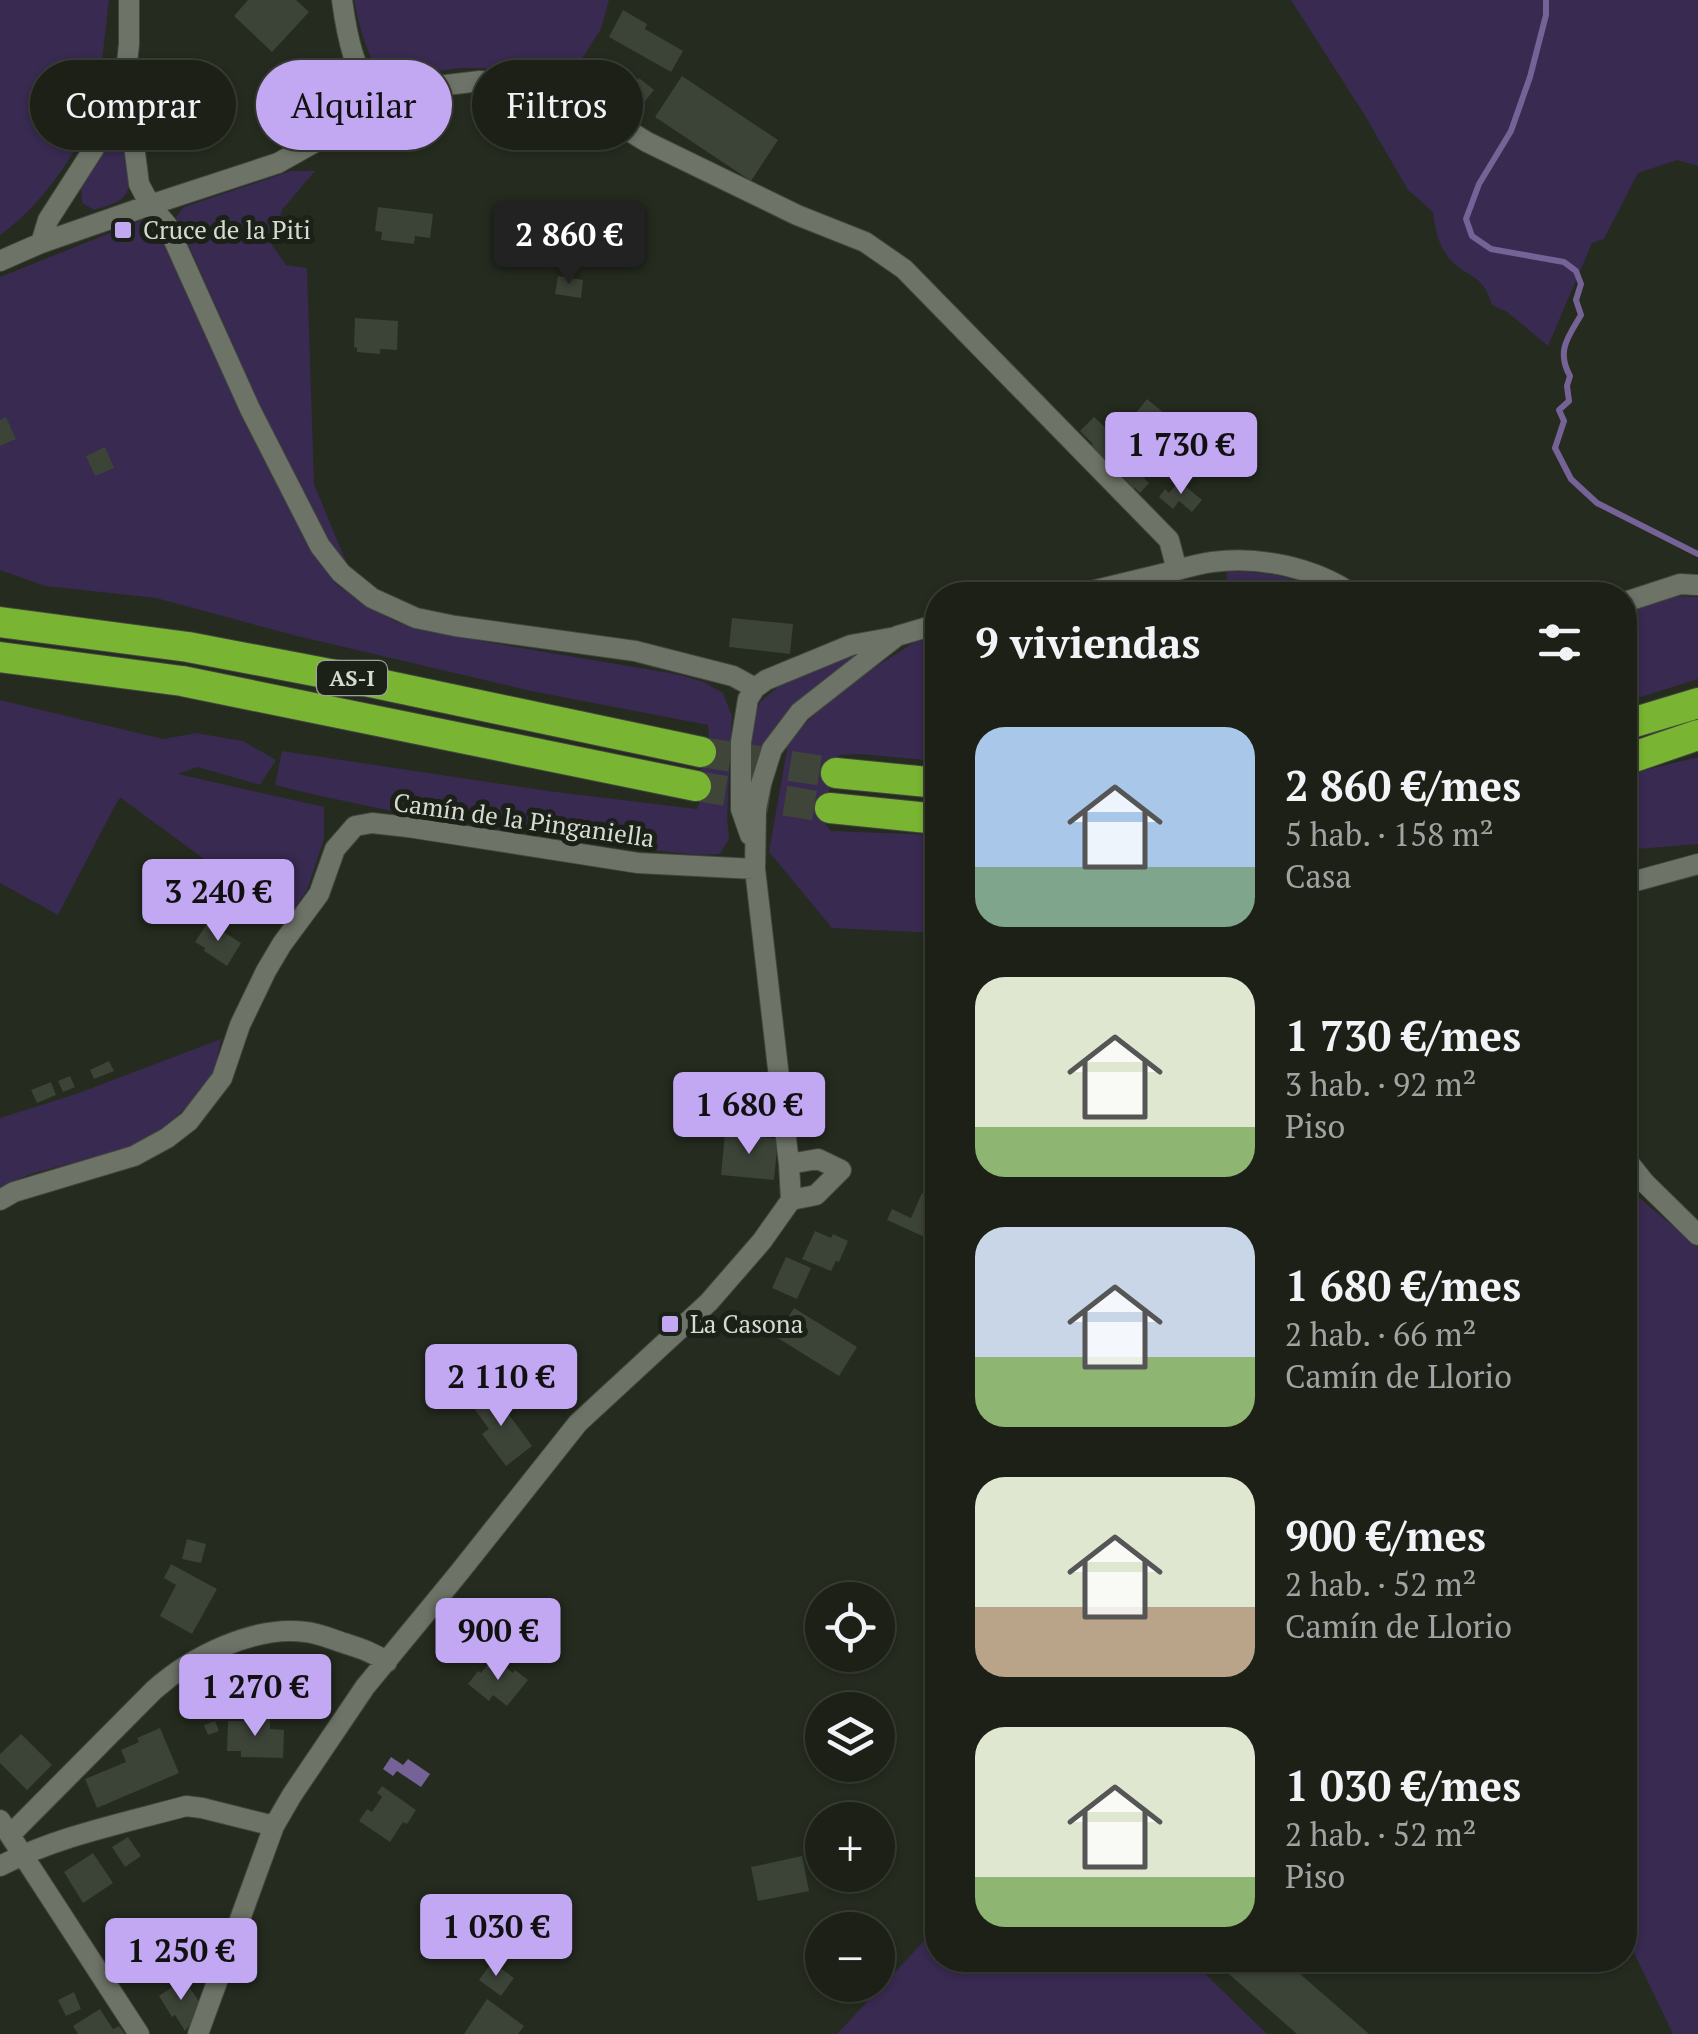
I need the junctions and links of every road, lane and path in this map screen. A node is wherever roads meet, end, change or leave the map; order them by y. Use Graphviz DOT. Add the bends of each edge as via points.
graph roads {
  1 [pos="129,0"];
  2 [pos="342,0"];
  3 [pos="127,60"];
  4 [pos="354,60"];
  5 [pos="452,85"];
  6 [pos="93,150"];
  7 [pos="135,150"];
  8 [pos="305,150"];
  9 [pos="150,205"];
  10 [pos="41,243"];
  11 [pos="0,260"];
  12 [pos="1177,570"];
  13 [pos="1128,582"];
  14 [pos="1332,582"];
  15 [pos="1698,585"];
  16 [pos="1637,598"];
  17 [pos="0,606"];
  18 [pos="0,622"];
  19 [pos="925,628"];
  20 [pos="897,636"];
  21 [pos="188,646"];
  22 [pos="0,657"];
  23 [pos="0,673"];
  24 [pos="182,681"];
  25 [pos="755,688"];
  26 [pos="1698,703"];
  27 [pos="1637,721"];
  28 [pos="1698,735"];
  29 [pos="701,752"];
  30 [pos="1637,756"];
  31 [pos="836,774"];
  32 [pos="925,783"];
  33 [pos="696,786"];
  34 [pos="830,808"];
  35 [pos="925,817"];
  36 [pos="754,847"];
  37 [pos="1698,864"];
  38 [pos="755,870"];
  39 [pos="1637,881"];
  40 [pos="790,1164"];
  41 [pos="1637,1173"];
  42 [pos="0,1200"];
  43 [pos="792,1200"];
  44 [pos="1698,1234"];
  45 [pos="387,1662"];
  46 [pos="274,1826"];
  47 [pos="5,1828"];
  48 [pos="22,1854"];
  49 [pos="0,1866"];
  50 [pos="139,2034"];
  51 [pos="198,2034"];
  1 -- 3 [label="street"];
  2 -- 4 [label="street"];
  5 -- 12 [label="street" via="530,85 575,98 647,142 865,242 904,269 1169,540"];
  6 -- 10 [label="street" via="48,220"];
  7 -- 9 [label="street"];
  8 -- 9 [label="street"];
  9 -- 10 [label="street"];
  9 -- 25 [label="street" via="167,225 320,546 372,598 416,618 635,651"];
  10 -- 11 [label="street"];
  12 -- 13 [label="street"];
  12 -- 14 [label="street" via="1248,561"];
  15 -- 16 [label="street"];
  17 -- 21 [label="highway"];
  18 -- 21 [label="highway, AS-I"];
  19 -- 20 [label="street"];
  20 -- 25 [label="street" via="851,646"];
  20 -- 36 [label="street" via="800,712 772,749"];
  21 -- 29 [label="highway, AS-I"];
  22 -- 24 [label="highway, AS-I"];
  23 -- 24 [label="highway"];
  24 -- 33 [label="highway, AS-I"];
  25 -- 36 [label="street" via="742,742 741,808"];
  26 -- 27 [label="highway"];
  28 -- 30 [label="highway"];
  31 -- 32 [label="highway"];
  34 -- 35 [label="highway"];
  36 -- 38 [label="street"];
  37 -- 39 [label="street"];
  38 -- 40 [label="street"];
  38 -- 42 [label="street, Camín de la Pinganiella" via="638,864 408,827 355,826 334,849 319,894 266,971 222,1078 189,1121 134,1156"];
  40 -- 43 [label="street"];
  40 -- 43 [label="street" via="818,1159 842,1170 816,1195"];
  41 -- 44 [label="street"];
  43 -- 45 [label="street" via="709,1302 578,1423"];
  45 -- 46 [label="street"];
  45 -- 47 [label="street" via="294,1631 248,1638 197,1659 154,1690"];
  46 -- 48 [label="street" via="186,1806"];
  46 -- 51 [label="street"];
  47 -- 48 [label="street"];
  48 -- 49 [label="street"];
  48 -- 50 [label="street"];
}
